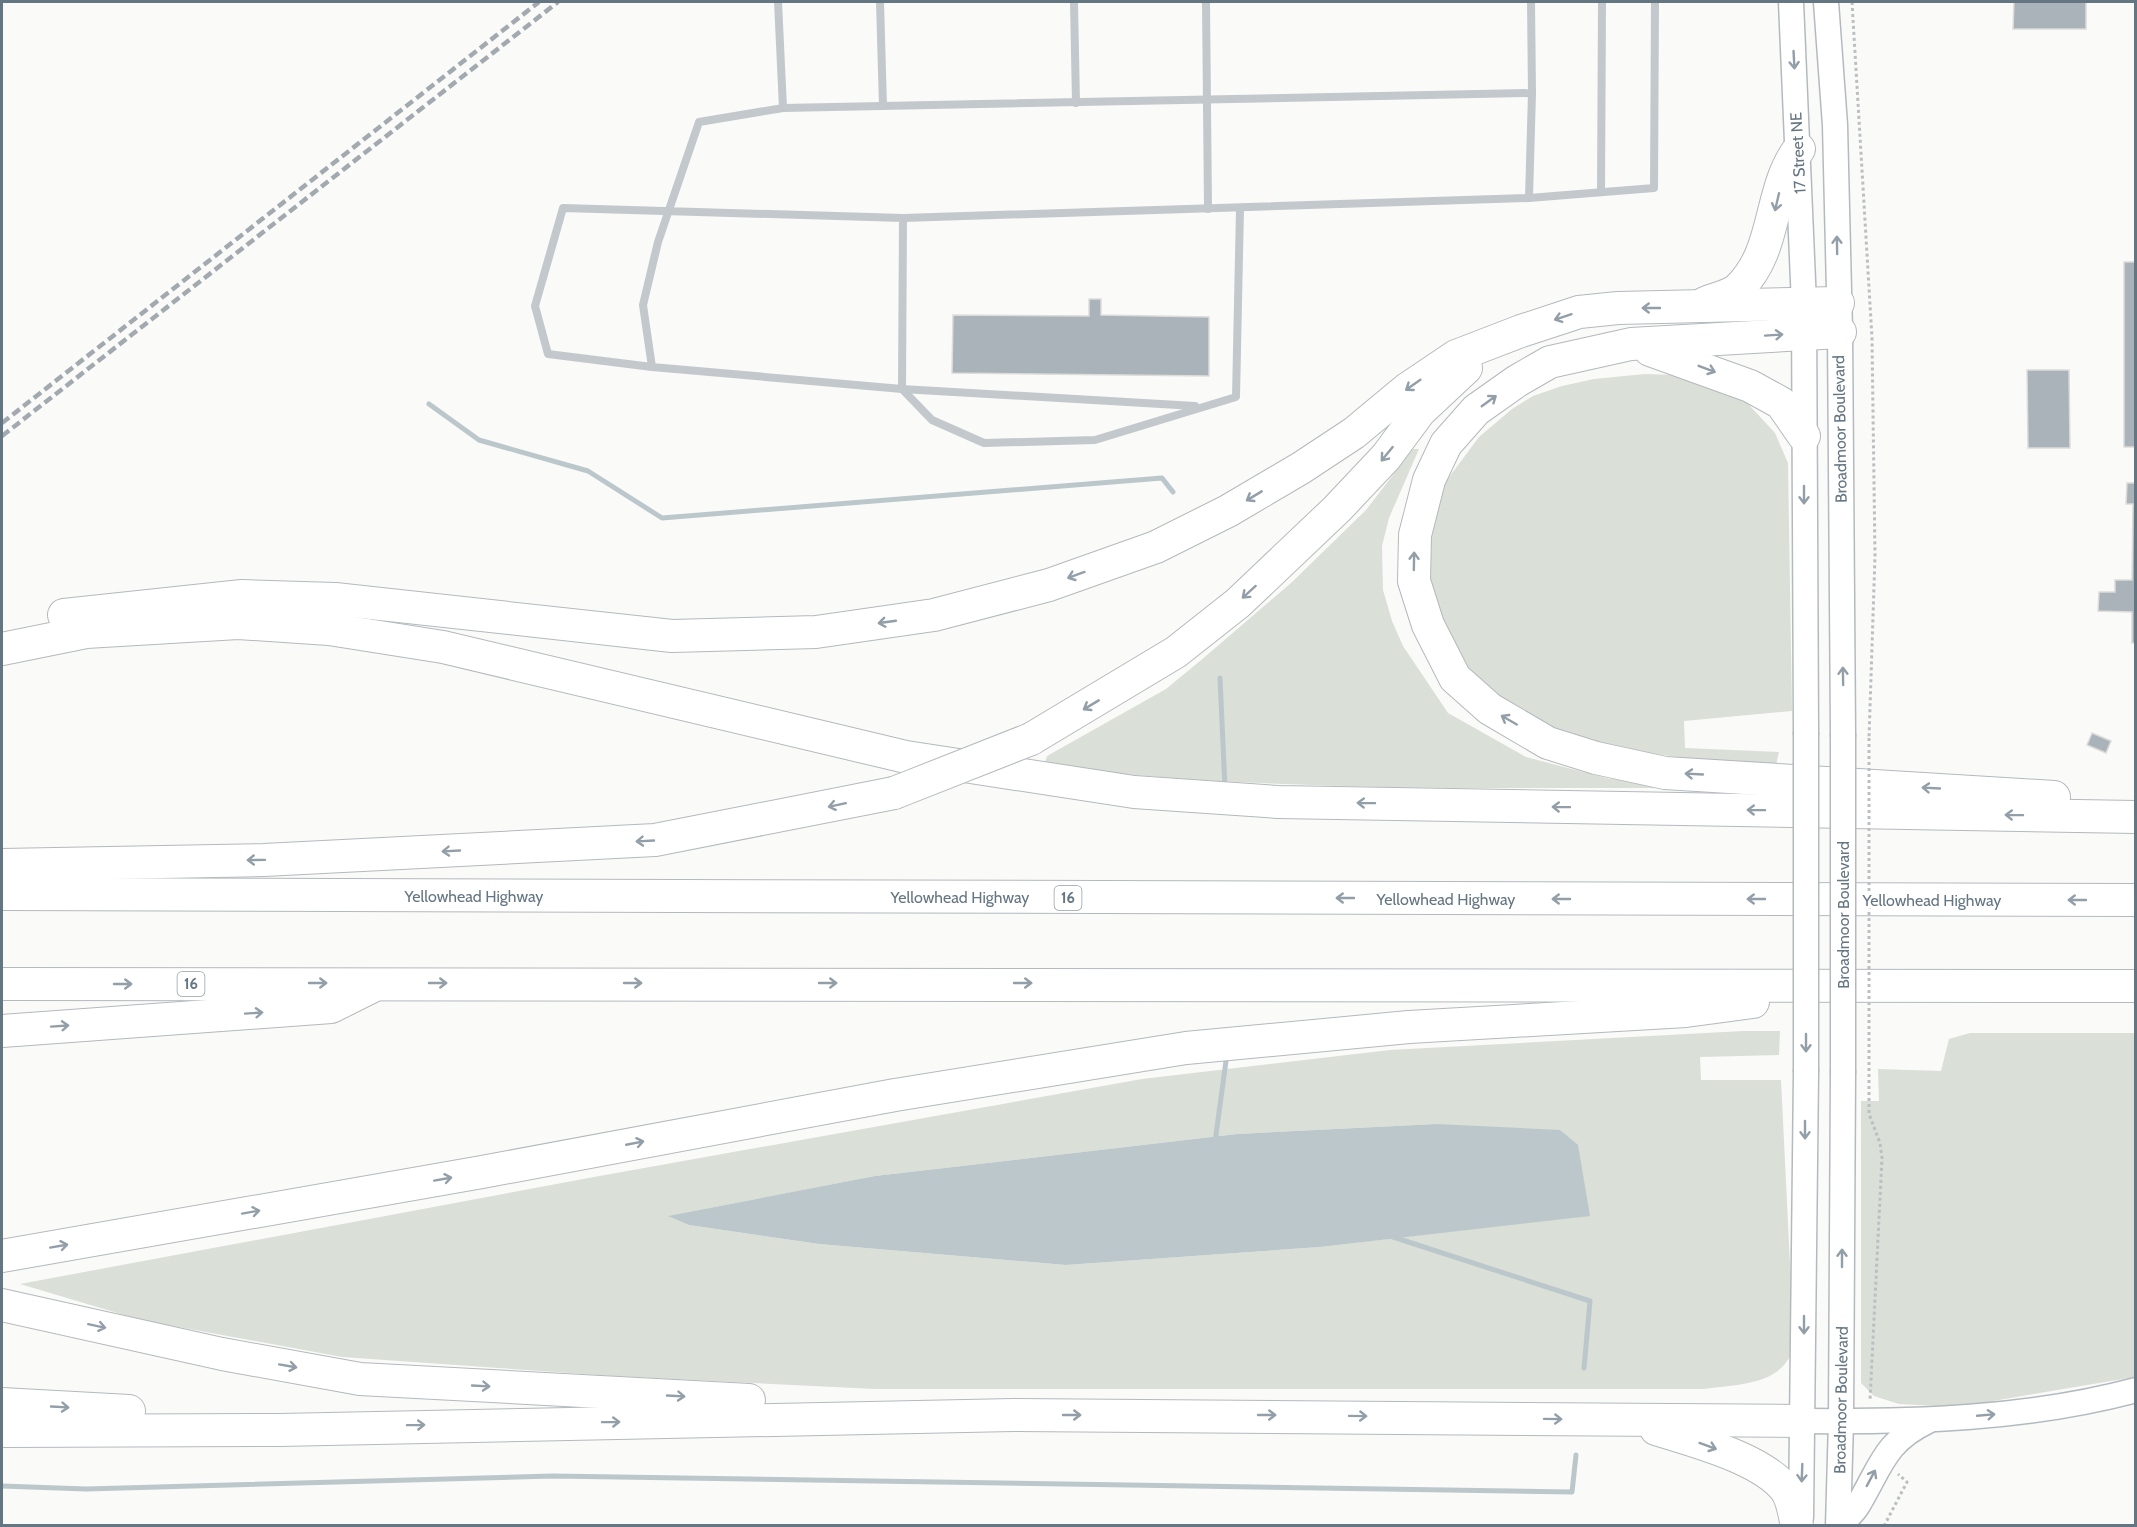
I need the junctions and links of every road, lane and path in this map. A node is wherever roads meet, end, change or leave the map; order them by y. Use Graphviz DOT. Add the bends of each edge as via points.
graph roads {
  1 [pos="778,2"];
  2 [pos="880,2"];
  3 [pos="1074,2"];
  4 [pos="1206,2"];
  5 [pos="1531,2"];
  6 [pos="1602,2"];
  7 [pos="1655,2"];
  8 [pos="1791,2"];
  9 [pos="1826,2"];
  10 [pos="1852,2"];
  11 [pos="1532,93"];
  12 [pos="1207,101"];
  13 [pos="1076,103"];
  14 [pos="883,106"];
  15 [pos="783,108"];
  16 [pos="1799,149"];
  17 [pos="1601,192"];
  18 [pos="1529,198"];
  19 [pos="1208,208"];
  20 [pos="1240,208"];
  21 [pos="670,212"];
  22 [pos="903,218"];
  23 [pos="1695,307"];
  24 [pos="1805,318"];
  25 [pos="1839,318"];
  26 [pos="1521,331"];
  27 [pos="1631,344"];
  28 [pos="652,367"];
  29 [pos="902,388"];
  30 [pos="1202,406"];
  31 [pos="1804,436"];
  32 [pos="2,630"];
  33 [pos="2,649"];
  34 [pos="2136,806"];
  35 [pos="2136,817"];
  36 [pos="2,866"];
  37 [pos="2,894"];
  38 [pos="2136,900"];
  39 [pos="380,983"];
  40 [pos="2,984"];
  41 [pos="1874,986"];
  42 [pos="2136,987"];
  43 [pos="2,1031"];
  44 [pos="2,1256"];
  45 [pos="2,1305"];
  46 [pos="2136,1390"];
  47 [pos="2,1404"];
  48 [pos="1013,1415"];
  49 [pos="1632,1420"];
  50 [pos="1804,1420"];
  51 [pos="1928,1420"];
  52 [pos="1841,1421"];
  53 [pos="1867,1421"];
  54 [pos="357,1426"];
  55 [pos="2,1431"];
  56 [pos="1881,1460"];
  57 [pos="1799,1526"];
  58 [pos="1838,1526"];
  59 [pos="1884,1526"];
  1 -- 15 [label="lane"];
  2 -- 14 [label="lane"];
  3 -- 13 [label="lane"];
  4 -- 12 [label="lane"];
  5 -- 11 [label="lane"];
  6 -- 17 [label="lane"];
  7 -- 17 [label="lane" via="1654,188"];
  8 -- 16 [label="main road, 17 Street NE, one-way"];
  25 -- 9 [label="main road, one-way" via="1835,125"];
  10 -- 53 [label="path, bridge" via="1872,338 1875,556 1869,738 1869,1114 1882,1158"];
  11 -- 12 [label="lane"];
  11 -- 18 [label="lane"];
  12 -- 13 [label="lane"];
  12 -- 19 [label="lane"];
  13 -- 14 [label="lane"];
  14 -- 15 [label="lane"];
  15 -- 21 [label="lane" via="699,122"];
  16 -- 23 [label="highway, one-way" via="1786,165 1769,238 1754,267 1738,290"];
  16 -- 24 [label="main road, 17 Street NE"];
  17 -- 18 [label="lane"];
  18 -- 20 [label="lane"];
  19 -- 20 [label="lane"];
  19 -- 22 [label="lane"];
  20 -- 30 [label="lane" via="1236,397"];
  21 -- 22 [label="lane"];
  21 -- 28 [label="lane" via="658,242 643,305"];
  21 -- 28 [label="lane" via="563,208 535,306 548,354"];
  22 -- 29 [label="lane"];
  23 -- 24 [label="highway"];
  23 -- 26 [label="highway, one-way" via="1580,312"];
  24 -- 25 [label="highway"];
  27 -- 24 [label="highway, one-way"];
  24 -- 31 [label="main road, Broadmoor Boulevard"];
  52 -- 25 [label="main road, Broadmoor Boulevard, one-way, bridge" via="1843,734"];
  26 -- 32 [label="highway, one-way" via="1456,356 1301,468 1177,537 1049,585 934,615 816,632 672,636 334,599 242,596 80,611"];
  26 -- 36 [label="highway, one-way, bridge" via="1466,368 1420,411 1386,456 1337,509 1238,603 1176,652 1031,739 894,793 655,840 264,860"];
  27 -- 31 [label="highway, one-way" via="1750,386 1781,403"];
  34 -- 27 [label="highway, one-way" via="2024,793 1665,773 1548,743 1490,709 1455,678 1428,625 1414,581 1415,535 1429,480 1446,444 1476,410 1550,362"];
  28 -- 29 [label="lane"];
  29 -- 30 [label="lane"];
  29 -- 30 [label="lane" via="932,420 984,443 1095,440"];
  31 -- 50 [label="main road, Broadmoor Boulevard, one-way, bridge"];
  35 -- 33 [label="highway, one-way" via="1278,802 1134,792 906,757 443,647 329,629 238,623 86,632"];
  38 -- 37 [label="highway, Yellowhead Highway / 16, one-way"];
  40 -- 39 [label="highway, 16, one-way"];
  39 -- 41 [label="highway, 16, one-way"];
  43 -- 39 [label="highway, one-way" via="331,1007"];
  41 -- 42 [label="highway, 16"];
  44 -- 41 [label="highway, one-way" via="895,1095 1186,1048 1409,1027 1686,1011"];
  45 -- 48 [label="highway, one-way" via="222,1354 360,1379"];
  51 -- 46 [label="main road, one-way" via="2022,1412"];
  47 -- 54 [label="highway, one-way"];
  48 -- 49 [label="highway, one-way"];
  54 -- 48 [label="highway, one-way"];
  49 -- 50 [label="highway"];
  49 -- 57 [label="highway, one-way" via="1761,1469 1787,1491"];
  50 -- 52 [label="main road"];
  50 -- 57 [label="main road, Broadmoor Boulevard, one-way"];
  51 -- 53 [label="main road"];
  51 -- 56 [label="main road" via="1898,1441"];
  52 -- 53 [label="main road"];
  52 -- 58 [label="main road, Broadmoor Boulevard"];
  54 -- 55 [label="highway"];
  58 -- 56 [label="main road, one-way" via="1858,1507"];
  56 -- 59 [label="path" via="1907,1482"];
}
